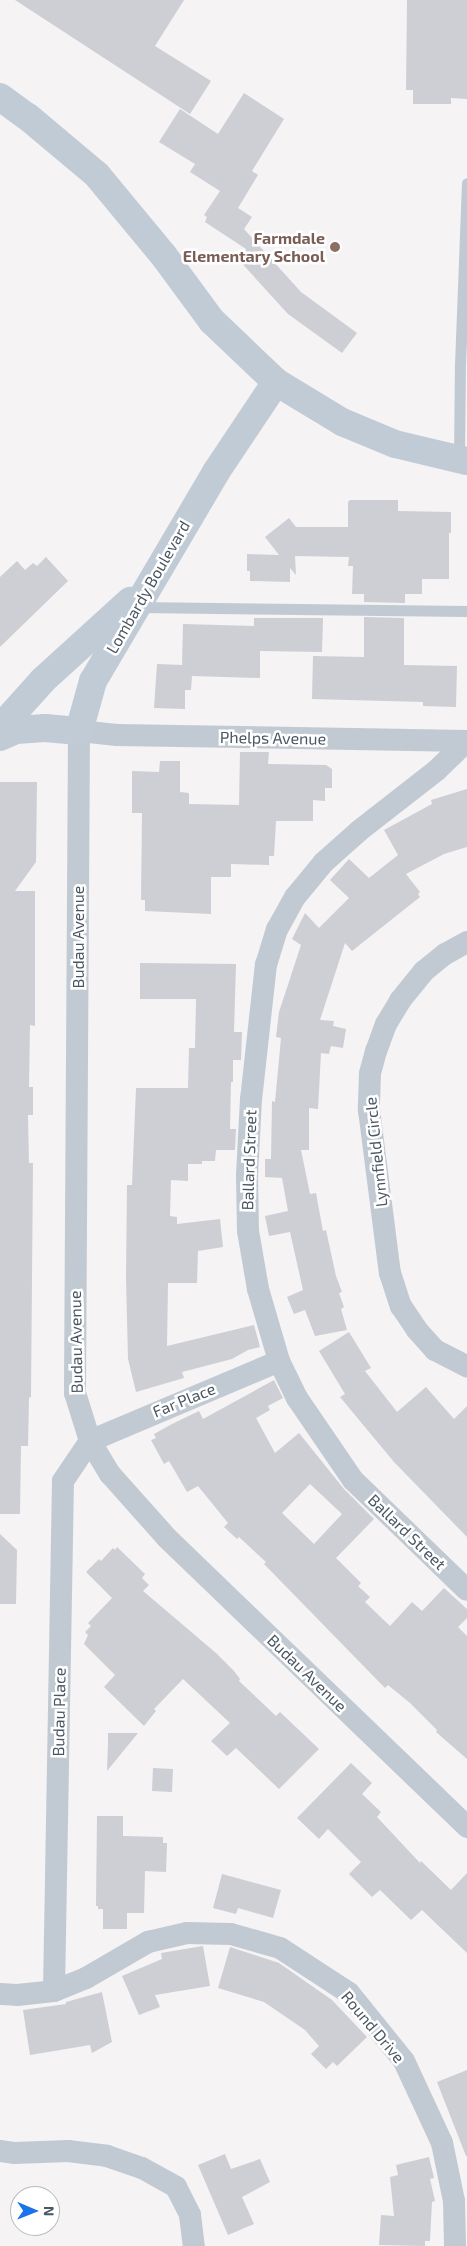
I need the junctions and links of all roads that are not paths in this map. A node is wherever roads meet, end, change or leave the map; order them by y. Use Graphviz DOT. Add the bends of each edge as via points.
graph roads {
  1 [pos="0,97"];
  2 [pos="467,183"];
  3 [pos="276,382"];
  4 [pos="463,460"];
  5 [pos="144,595"];
  6 [pos="467,611"];
  7 [pos="0,728"];
  8 [pos="79,731"];
  9 [pos="0,737"];
  10 [pos="467,741"];
  11 [pos="467,942"];
  12 [pos="279,1361"];
  13 [pos="467,1366"];
  14 [pos="90,1441"];
  15 [pos="467,1590"];
  16 [pos="467,1827"];
  17 [pos="54,1991"];
  18 [pos="0,1994"];
  19 [pos="0,2151"];
  20 [pos="194,2246"];
  21 [pos="455,2246"];
  1 -- 3 [label="street" via="97,175 164,256 212,321"];
  2 -- 4 [label="lane" via="460,355"];
  3 -- 4 [label="street" via="342,422 395,444"];
  3 -- 5 [label="street, Lombardy Boulevard" via="216,472"];
  5 -- 6 [label="lane"];
  5 -- 7 [label="street" via="43,680"];
  5 -- 8 [label="street, Lombardy Boulevard" via="93,680"];
  8 -- 9 [label="street" via="16,730"];
  8 -- 10 [label="street, Phelps Avenue" via="126,735"];
  8 -- 14 [label="street, Budau Avenue" via="75,1393"];
  10 -- 12 [label="street, Ballard Street" via="437,770 324,862 295,897 277,929 266,964 251,1099 248,1231 258,1288"];
  11 -- 13 [label="street, Lynnfield Circle" via="424,970 400,1000 376,1051 370,1074 369,1110 390,1273 401,1306 435,1350"];
  12 -- 14 [label="street, Far Place"];
  12 -- 15 [label="street, Ballard Street" via="296,1398 353,1480"];
  14 -- 16 [label="street, Budau Avenue" via="110,1474 167,1538"];
  14 -- 17 [label="street, Budau Place" via="63,1481"];
  17 -- 18 [label="street, Round Drive"];
  17 -- 21 [label="street, Round Drive" via="86,1978 148,1942 187,1933 231,1934 280,1948 349,1993 404,2061 442,2143 454,2201"];
  19 -- 20 [label="street" via="78,2152 106,2156 142,2168 176,2187 190,2214"];
}
